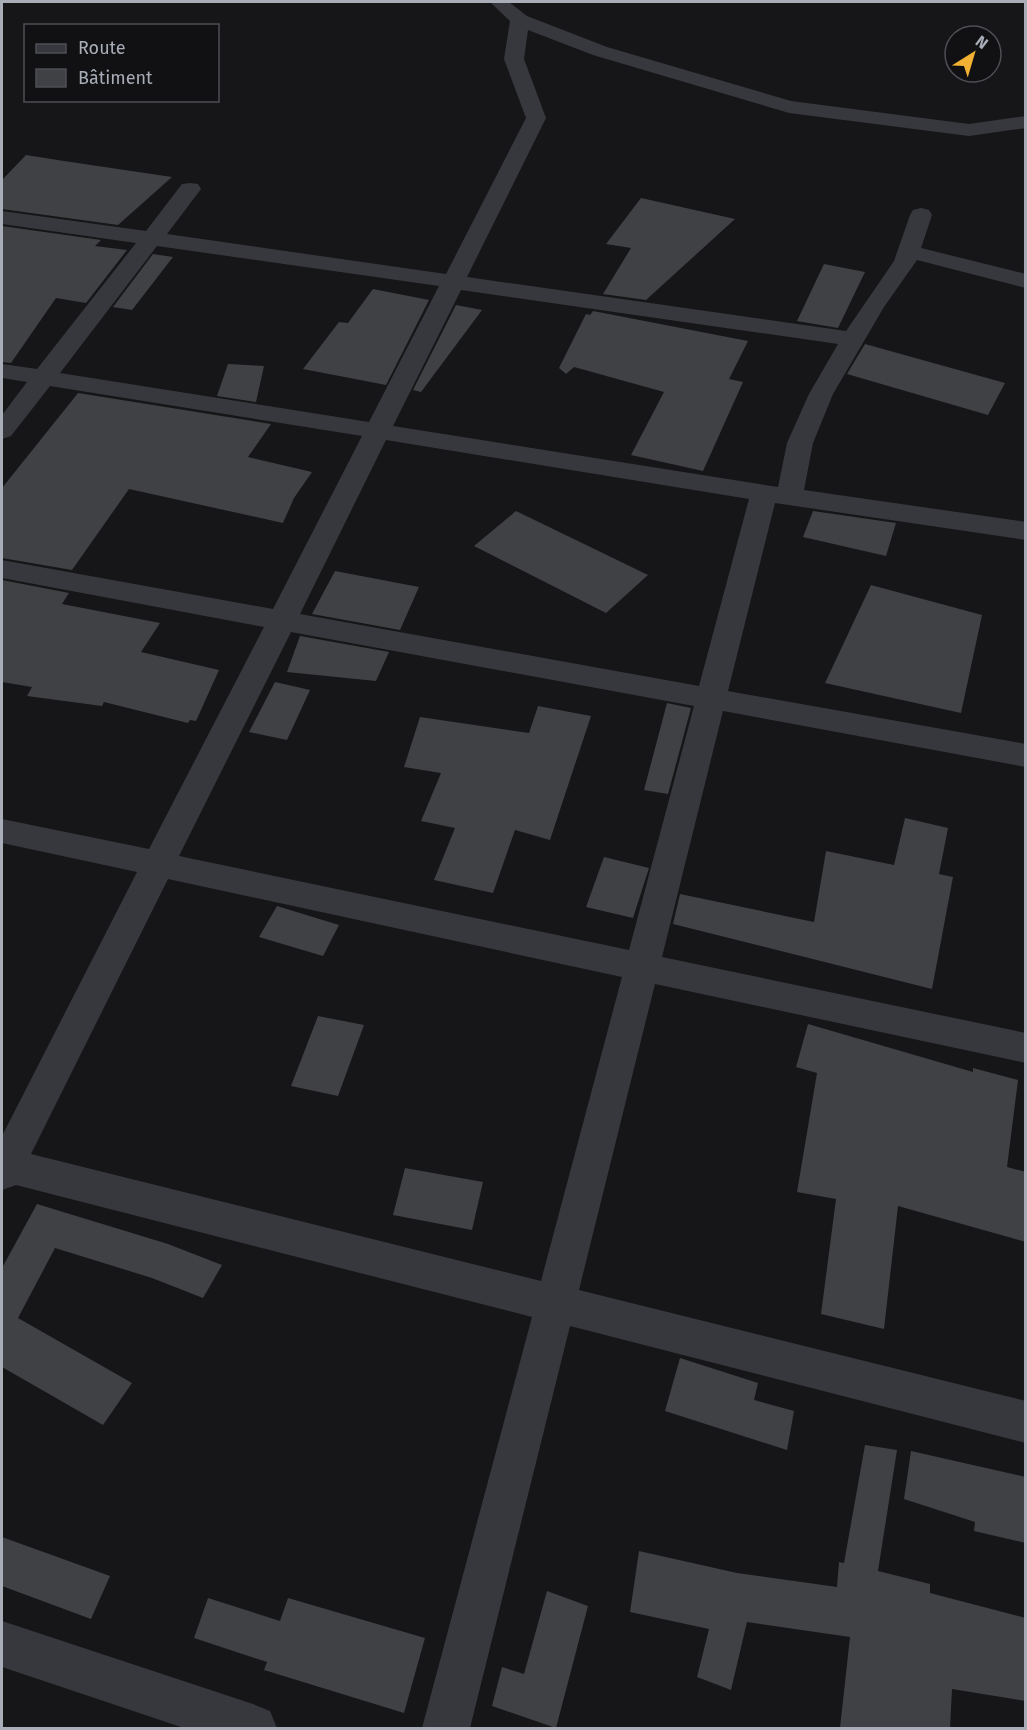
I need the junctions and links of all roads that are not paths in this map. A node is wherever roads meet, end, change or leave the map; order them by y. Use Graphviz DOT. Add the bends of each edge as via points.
graph roads {
  1 [pos="509,11"];
  2 [pos="1026,122"];
  3 [pos="190,189"];
  4 [pos="921,215"];
  5 [pos="2,217"];
  6 [pos="152,238"];
  7 [pos="909,251"];
  8 [pos="1026,281"];
  9 [pos="453,282"];
  10 [pos="854,339"];
  11 [pos="2,371"];
  12 [pos="43,378"];
  13 [pos="2,431"];
  14 [pos="378,431"];
  15 [pos="777,494"];
  16 [pos="1026,531"];
  17 [pos="2,568"];
  18 [pos="282,620"];
  19 [pos="711,699"];
  20 [pos="1026,756"];
  21 [pos="2,831"];
  22 [pos="158,864"];
  23 [pos="642,966"];
  24 [pos="1026,1048"];
  25 [pos="3,1168"];
  26 [pos="555,1304"];
  27 [pos="1026,1422"];
  28 [pos="2,1644"];
  29 [pos="254,1728"];
  30 [pos="446,1728"];
  1 -- 2 [label="street" via="600,51 789,107 969,130"];
  1 -- 9 [label="street" via="514,59 536,118"];
  3 -- 6 [label="street"];
  4 -- 7 [label="street"];
  5 -- 6 [label="street"];
  6 -- 9 [label="street"];
  6 -- 12 [label="street"];
  7 -- 8 [label="street"];
  7 -- 10 [label="street"];
  9 -- 10 [label="street"];
  9 -- 14 [label="street"];
  10 -- 15 [label="street" via="821,394"];
  11 -- 12 [label="street"];
  12 -- 13 [label="street"];
  12 -- 14 [label="street"];
  14 -- 15 [label="street"];
  14 -- 18 [label="street"];
  15 -- 16 [label="street"];
  15 -- 19 [label="street"];
  17 -- 18 [label="street"];
  18 -- 19 [label="street"];
  18 -- 22 [label="street"];
  19 -- 20 [label="street"];
  19 -- 23 [label="street"];
  21 -- 22 [label="street"];
  22 -- 23 [label="street"];
  22 -- 25 [label="street"];
  23 -- 24 [label="street"];
  23 -- 26 [label="street"];
  25 -- 26 [label="street"];
  26 -- 27 [label="street"];
  26 -- 30 [label="street"];
  28 -- 29 [label="street"];
}
